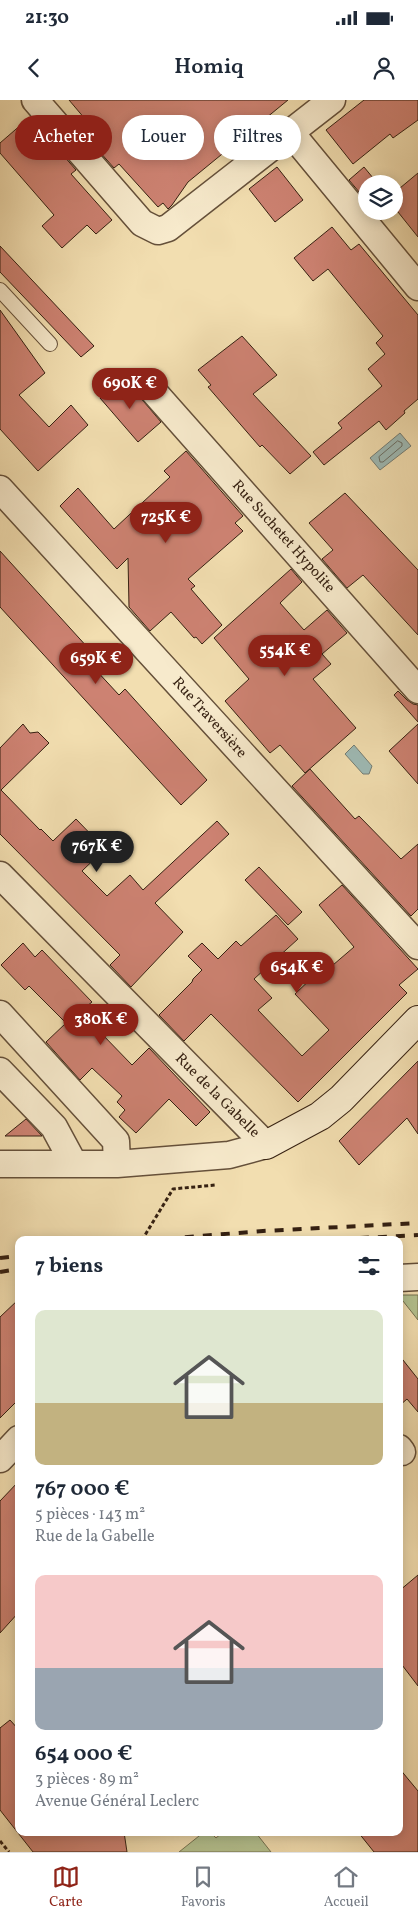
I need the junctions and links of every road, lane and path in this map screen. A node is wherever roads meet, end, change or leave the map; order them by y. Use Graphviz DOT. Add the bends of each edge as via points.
graph roads {
  1 [pos="35,100"];
  2 [pos="332,100"];
  3 [pos="301,125"];
  4 [pos="301,145"];
  5 [pos="256,160"];
  6 [pos="418,287"];
  7 [pos="0,290"];
  8 [pos="50,344"];
  9 [pos="147,384"];
  10 [pos="0,489"];
  11 [pos="418,690"];
  12 [pos="0,875"];
  13 [pos="418,946"];
  14 [pos="0,1014"];
  15 [pos="418,1020"];
  16 [pos="0,1071"];
  17 [pos="266,1145"];
  18 [pos="0,1164"];
  19 [pos="74,1164"];
  20 [pos="117,1164"];
  21 [pos="215,1185"];
  22 [pos="144,1236"];
  23 [pos="418,1277"];
  24 [pos="403,1278"];
  25 [pos="15,1443"];
  26 [pos="0,1459"];
  27 [pos="0,1842"];
  28 [pos="9,1852"];
  1 -- 5 [label="street" via="142,223 158,232 168,228"];
  2 -- 3 [label="street"];
  4 -- 6 [label="street"];
  7 -- 8 [label="lane"];
  9 -- 11 [label="street, Rue Suchetet Hypolite"];
  10 -- 13 [label="street, Rue Traversière"];
  12 -- 17 [label="street, Rue de la Gabelle"];
  14 -- 20 [label="street" via="116,1141"];
  15 -- 17 [label="main road" via="341,1099 320,1116"];
  16 -- 19 [label="street" via="54,1127"];
  17 -- 20 [label="street" via="229,1155"];
  18 -- 19 [label="street"];
  19 -- 20 [label="street"];
  21 -- 22 [label="path" via="173,1189"];
  23 -- 24 [label="street"];
  25 -- 26 [label="street"];
  27 -- 28 [label="path"];
}
